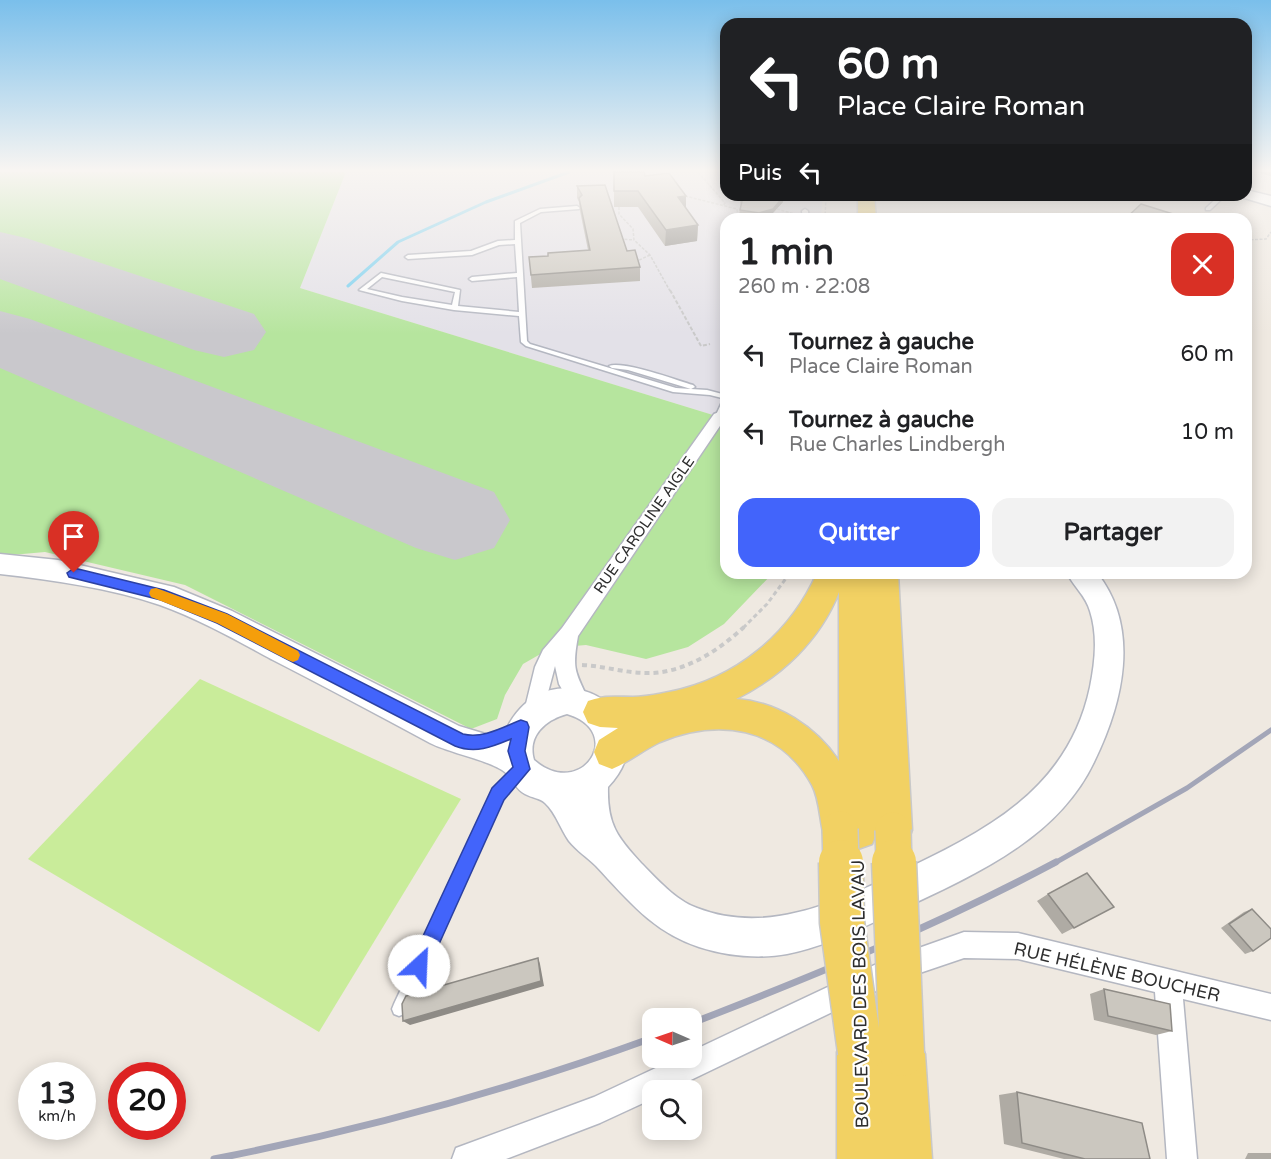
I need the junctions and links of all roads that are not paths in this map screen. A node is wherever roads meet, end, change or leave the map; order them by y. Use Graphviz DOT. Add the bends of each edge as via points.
graph roads {
  1 [pos="517,226"];
  2 [pos="518,242"];
  3 [pos="408,257"];
  4 [pos="520,275"];
  5 [pos="472,279"];
  6 [pos="454,308"];
  7 [pos="522,314"];
  8 [pos="720,395"];
  9 [pos="720,413"];
  10 [pos="0,564"];
  11 [pos="829,579"];
  12 [pos="854,579"];
  13 [pos="883,579"];
  14 [pos="902,579"];
  15 [pos="1085,579"];
  16 [pos="569,634"];
  17 [pos="590,707"];
  18 [pos="528,720"];
  19 [pos="471,743"];
  20 [pos="612,752"];
  21 [pos="520,766"];
  22 [pos="891,770"];
  23 [pos="592,781"];
  24 [pos="556,790"];
  25 [pos="864,830"];
  26 [pos="605,850"];
  27 [pos="1168,983"];
  28 [pos="1271,1007"];
  29 [pos="399,1009"];
  30 [pos="881,1053"];
  31 [pos="467,1159"];
  32 [pos="862,1159"];
  33 [pos="907,1159"];
  34 [pos="1182,1159"];
  1 -- 2 [label="lane"];
  2 -- 3 [label="lane" via="498,243 472,253"];
  2 -- 4 [label="lane"];
  4 -- 5 [label="lane"];
  4 -- 7 [label="lane"];
  6 -- 6 [label="lane" via="458,291 381,275 363,290"];
  6 -- 7 [label="lane"];
  7 -- 8 [label="lane" via="524,342 528,345 675,390"];
  9 -- 16 [label="street, RUE CAROLINE AIGLE"];
  10 -- 19 [label="street" via="58,570 164,595 222,618 452,738"];
  11 -- 17 [label="main road" via="804,625 780,651 732,686 683,705 654,711"];
  12 -- 25 [label="main road"];
  13 -- 22 [label="main road"];
  14 -- 22 [label="main road" via="900,710"];
  15 -- 26 [label="street" via="1101,600 1109,621 1108,677 1096,717 1078,761 1060,787 1038,811 977,854 870,905 793,934 739,937 685,923 632,879"];
  16 -- 17 [label="street, RUE CAROLINE AIGLE" via="563,665 568,683"];
  16 -- 18 [label="street, RUE CAROLINE AIGLE" via="550,656"];
  17 -- 18 [label="street" via="556,702"];
  17 -- 20 [label="street" via="609,723"];
  18 -- 19 [label="street" via="488,741"];
  18 -- 21 [label="street" via="517,745"];
  19 -- 21 [label="street"];
  20 -- 23 [label="street"];
  20 -- 25 [label="main road" via="639,734 703,713 741,713 766,720 790,733 812,755 830,782 837,806"];
  21 -- 24 [label="street" via="531,779"];
  21 -- 29 [label="lane" via="498,794"];
  22 -- 25 [label="main road"];
  23 -- 24 [label="street"];
  23 -- 26 [label="street" via="595,825"];
  24 -- 26 [label="street" via="584,832"];
  25 -- 30 [label="main road, BOULEVARD DES BOIS LAVAU, bridge"];
  25 -- 30 [label="main road, bridge" via="842,922"];
  27 -- 28 [label="street, RUE HÉLÈNE BOUCHER"];
  27 -- 31 [label="street, RUE HÉLÈNE BOUCHER" via="1017,946 964,945 894,969 600,1110"];
  27 -- 34 [label="street"];
  30 -- 32 [label="main road, BOULEVARD DES BOIS LAVAU"];
  30 -- 33 [label="main road, BOULEVARD DES BOIS LAVAU"];
}
